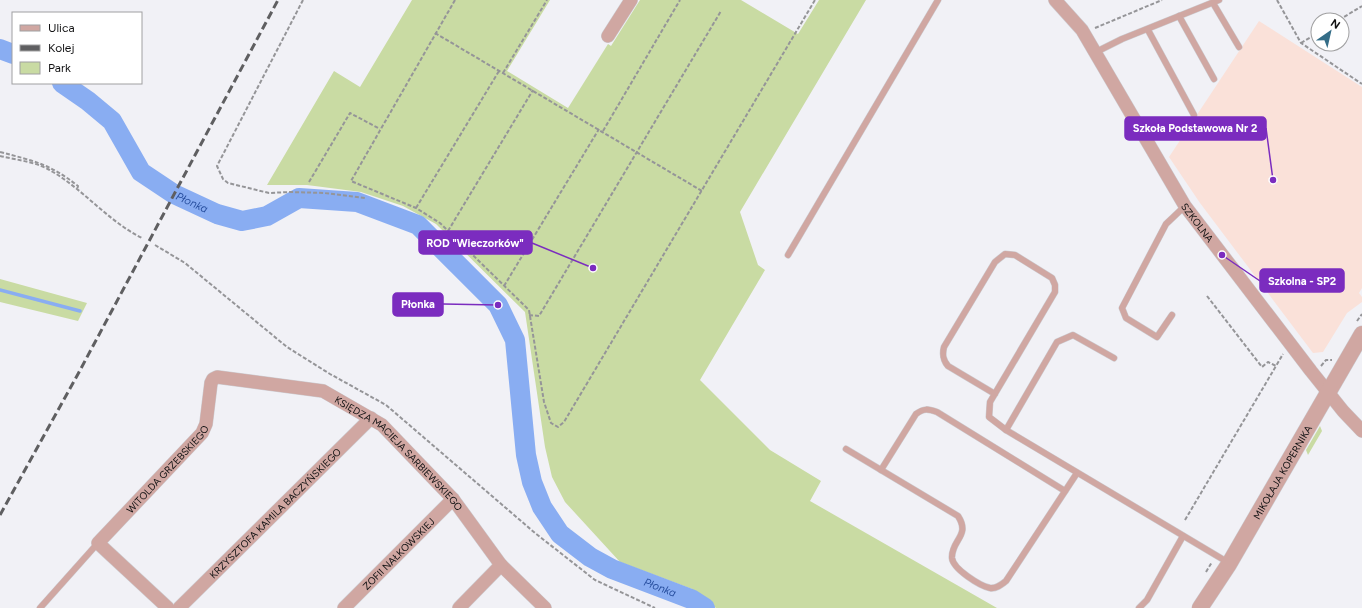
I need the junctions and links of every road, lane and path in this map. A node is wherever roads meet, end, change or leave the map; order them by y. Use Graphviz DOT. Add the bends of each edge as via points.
graph roads {
  1 [pos="303,0"];
  2 [pos="455,0"];
  3 [pos="548,0"];
  4 [pos="631,0"];
  5 [pos="680,0"];
  6 [pos="815,0"];
  7 [pos="938,0"];
  8 [pos="1055,0"];
  9 [pos="1162,0"];
  10 [pos="1277,0"];
  11 [pos="1216,1"];
  12 [pos="1362,6"];
  13 [pos="721,11"];
  14 [pos="1350,13"];
  15 [pos="1179,16"];
  16 [pos="1091,29"];
  17 [pos="1148,30"];
  18 [pos="435,33"];
  19 [pos="608,36"];
  20 [pos="1310,38"];
  21 [pos="1301,43"];
  22 [pos="1239,47"];
  23 [pos="1096,52"];
  24 [pos="499,71"];
  25 [pos="503,73"];
  26 [pos="1214,79"];
  27 [pos="1362,84"];
  28 [pos="533,90"];
  29 [pos="1194,115"];
  30 [pos="380,129"];
  31 [pos="599,129"];
  32 [pos="602,131"];
  33 [pos="0,152"];
  34 [pos="636,152"];
  35 [pos="0,156"];
  36 [pos="309,182"];
  37 [pos="77,190"];
  38 [pos="702,191"];
  39 [pos="365,198"];
  40 [pos="1186,206"];
  41 [pos="416,208"];
  42 [pos="448,231"];
  43 [pos="142,238"];
  44 [pos="788,255"];
  45 [pos="504,286"];
  46 [pos="1207,296"];
  47 [pos="529,315"];
  48 [pos="1172,315"];
  49 [pos="1362,334"];
  50 [pos="1285,351"];
  51 [pos="1114,358"];
  52 [pos="1276,366"];
  53 [pos="210,383"];
  54 [pos="1329,393"];
  55 [pos="994,394"];
  56 [pos="371,418"];
  57 [pos="1006,430"];
  58 [pos="1362,431"];
  59 [pos="846,449"];
  60 [pos="882,470"];
  61 [pos="1077,473"];
  62 [pos="1065,491"];
  63 [pos="453,500"];
  64 [pos="1185,520"];
  65 [pos="1183,536"];
  66 [pos="98,543"];
  67 [pos="1229,564"];
  68 [pos="501,565"];
  69 [pos="40,608"];
  70 [pos="168,608"];
  71 [pos="179,608"];
  72 [pos="344,608"];
  73 [pos="459,608"];
  74 [pos="545,608"];
  75 [pos="1138,608"];
  76 [pos="1200,608"];
  1 -- 39 [label="path" via="217,166 223,179 228,183 269,193 317,193"];
  2 -- 18 [label="path"];
  3 -- 25 [label="path"];
  4 -- 19 [label="street"];
  5 -- 32 [label="path"];
  6 -- 38 [label="path"];
  7 -- 44 [label="lane"];
  8 -- 23 [label="street, SZKOLNA" via="1082,30"];
  9 -- 16 [label="path"];
  10 -- 21 [label="path"];
  11 -- 15 [label="lane"];
  11 -- 22 [label="lane"];
  12 -- 14 [label="path"];
  13 -- 34 [label="path"];
  15 -- 17 [label="lane"];
  15 -- 26 [label="lane"];
  17 -- 23 [label="lane"];
  17 -- 29 [label="lane"];
  18 -- 24 [label="path"];
  18 -- 30 [label="path"];
  20 -- 21 [label="path"];
  21 -- 27 [label="path"];
  23 -- 40 [label="street, SZKOLNA"];
  24 -- 25 [label="path"];
  24 -- 41 [label="path"];
  25 -- 28 [label="path"];
  28 -- 31 [label="path"];
  28 -- 42 [label="path"];
  30 -- 36 [label="path" via="350,113"];
  30 -- 41 [label="path" via="351,181"];
  31 -- 32 [label="path"];
  31 -- 45 [label="path"];
  32 -- 34 [label="path"];
  33 -- 37 [label="path" via="49,166 78,186"];
  34 -- 38 [label="path"];
  34 -- 47 [label="path" via="539,316"];
  35 -- 37 [label="path" via="48,169"];
  37 -- 43 [label="path" via="118,224"];
  38 -- 47 [label="path" via="564,422 558,427 551,423 544,402"];
  40 -- 48 [label="lane" via="1166,224 1122,308 1126,318 1157,337"];
  40 -- 54 [label="street, SZKOLNA"];
  41 -- 42 [label="path"];
  42 -- 45 [label="path"];
  45 -- 47 [label="path" via="528,310"];
  46 -- 52 [label="path" via="1262,367 1268,362"];
  49 -- 54 [label="street, MIKOŁAJA KOPERNIKA"];
  50 -- 52 [label="path"];
  51 -- 57 [label="lane" via="1073,335 1057,342"];
  52 -- 64 [label="path"];
  53 -- 56 [label="street, KSIĘDZA MACIEJA SARBIEWSKIEGO" via="217,377 323,391"];
  53 -- 66 [label="street, WITOLDA GRZEBSKIEGO" via="206,424 202,434"];
  54 -- 58 [label="street, SZKOLNA"];
  54 -- 67 [label="street, MIKOŁAJA KOPERNIKA"];
  55 -- 55 [label="lane" via="1055,292 1052,278 1015,255 1005,254 995,262 942,354 948,366"];
  55 -- 57 [label="lane" via="988,409 989,417"];
  56 -- 63 [label="street, KSIĘDZA MACIEJA SARBIEWSKIEGO" via="389,430"];
  56 -- 71 [label="street, KRZYSZTOFA KAMILA BACZYŃSKIEGO"];
  57 -- 61 [label="lane"];
  59 -- 60 [label="lane"];
  60 -- 62 [label="lane" via="916,414 928,409 937,412"];
  60 -- 62 [label="lane" via="958,516 963,524 963,531 953,551 954,564 959,570 990,588 999,587 1006,581"];
  61 -- 62 [label="lane"];
  61 -- 65 [label="lane"];
  63 -- 68 [label="street, KSIĘDZA MACIEJA SARBIEWSKIEGO"];
  63 -- 72 [label="street, ZOFII NAŁKOWSKIEJ"];
  65 -- 67 [label="lane"];
  65 -- 75 [label="lane" via="1147,600"];
  66 -- 69 [label="lane"];
  66 -- 70 [label="street"];
  67 -- 76 [label="street, MIKOŁAJA KOPERNIKA"];
  68 -- 73 [label="street"];
  68 -- 74 [label="street, KSIĘDZA MACIEJA SARBIEWSKIEGO"];
}
